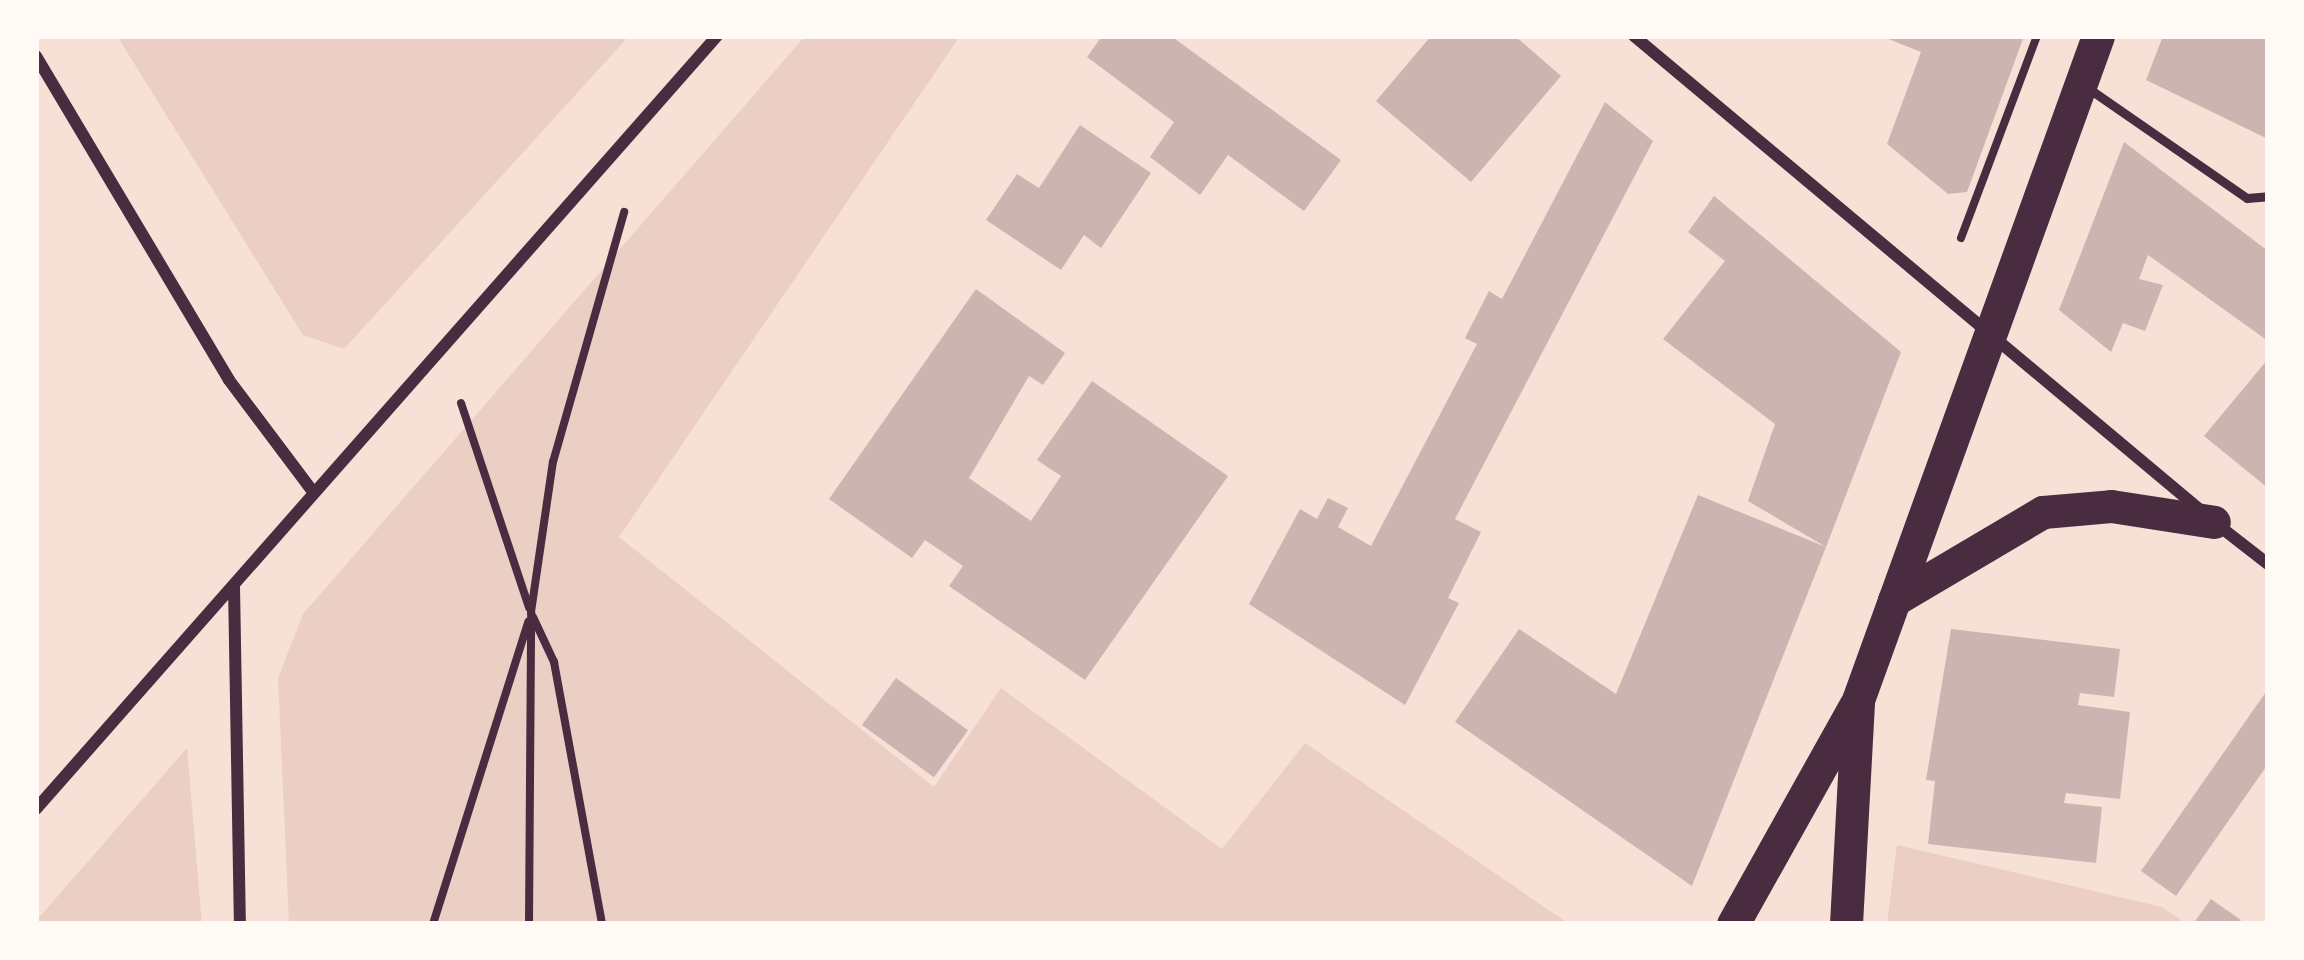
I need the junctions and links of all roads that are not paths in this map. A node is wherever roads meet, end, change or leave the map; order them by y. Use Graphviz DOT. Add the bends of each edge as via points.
graph roads {
  1 [pos="717,36"];
  2 [pos="1634,36"];
  3 [pos="2098,36"];
  4 [pos="36,56"];
  5 [pos="2080,83"];
  6 [pos="2268,196"];
  7 [pos="1987,331"];
  8 [pos="313,492"];
  9 [pos="2214,522"];
  10 [pos="2268,564"];
  11 [pos="234,586"];
  12 [pos="1894,600"];
  13 [pos="1858,700"];
  14 [pos="36,809"];
  15 [pos="240,924"];
  16 [pos="1733,924"];
  17 [pos="1846,924"];
  1 -- 8 [label="street"];
  2 -- 7 [label="street"];
  3 -- 5 [label="highway"];
  4 -- 8 [label="street" via="229,380"];
  5 -- 6 [label="lane" via="2247,198"];
  5 -- 7 [label="highway"];
  7 -- 9 [label="street"];
  7 -- 12 [label="highway"];
  8 -- 11 [label="street"];
  9 -- 10 [label="street"];
  9 -- 12 [label="highway" via="2110,506 2043,512"];
  11 -- 14 [label="street"];
  11 -- 15 [label="street"];
  12 -- 13 [label="highway"];
  13 -- 16 [label="highway"];
  13 -- 17 [label="highway"];
}
